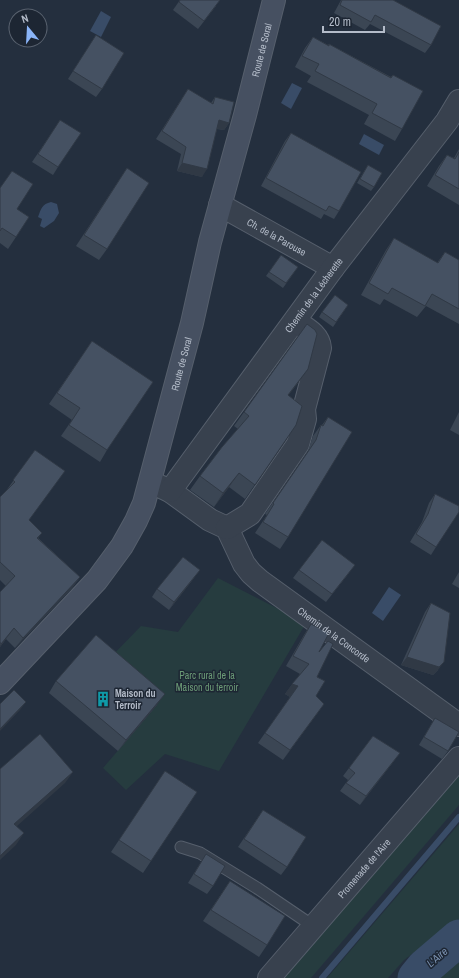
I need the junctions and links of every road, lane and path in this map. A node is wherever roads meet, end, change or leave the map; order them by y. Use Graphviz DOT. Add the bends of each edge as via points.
graph roads {
  1 [pos="274,0"];
  2 [pos="459,101"];
  3 [pos="220,205"];
  4 [pos="333,268"];
  5 [pos="295,321"];
  6 [pos="150,482"];
  7 [pos="170,491"];
  8 [pos="227,528"];
  9 [pos="0,683"];
  10 [pos="459,724"];
  11 [pos="459,758"];
  12 [pos="181,847"];
  13 [pos="313,926"];
  14 [pos="268,978"];
  1 -- 3 [label="street, Route de Soral"];
  2 -- 4 [label="street, Chemin de la Lécherette" via="447,122"];
  3 -- 4 [label="street, Ch. de la Parouse"];
  3 -- 6 [label="street, Route de Soral"];
  4 -- 5 [label="street, Chemin de la Lécherette"];
  5 -- 7 [label="street, Chemin de la Lécherette"];
  5 -- 8 [label="street" via="317,336 320,348 298,444 250,514"];
  6 -- 7 [label="street"];
  6 -- 9 [label="street, Route de Soral" via="136,521 110,565"];
  7 -- 8 [label="street" via="210,520"];
  8 -- 10 [label="street, Chemin de la Concorde" via="244,564 260,581"];
  11 -- 13 [label="street, Promenade de l'Aire"];
  12 -- 13 [label="lane" via="200,853"];
  13 -- 14 [label="street, Promenade de l'Aire"];
}
